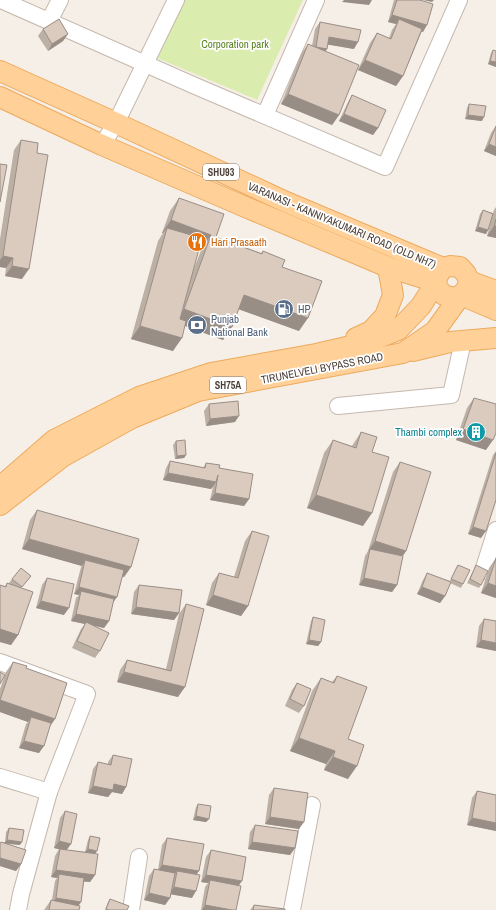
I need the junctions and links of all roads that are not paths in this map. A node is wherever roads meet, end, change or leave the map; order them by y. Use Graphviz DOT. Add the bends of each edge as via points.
graph roads {
  1 [pos="1,0"];
  2 [pos="60,0"];
  3 [pos="176,0"];
  4 [pos="316,0"];
  5 [pos="460,0"];
  6 [pos="50,22"];
  7 [pos="146,64"];
  8 [pos="0,72"];
  9 [pos="0,97"];
  10 [pos="264,115"];
  11 [pos="116,123"];
  12 [pos="102,145"];
  13 [pos="388,267"];
  14 [pos="440,275"];
  15 [pos="465,288"];
  16 [pos="496,291"];
  17 [pos="496,310"];
  18 [pos="496,338"];
  19 [pos="463,341"];
  20 [pos="328,351"];
  21 [pos="403,353"];
  22 [pos="338,406"];
  23 [pos="0,487"];
  24 [pos="0,505"];
  25 [pos="496,530"];
  26 [pos="483,571"];
  27 [pos="0,662"];
  28 [pos="0,777"];
  29 [pos="49,792"];
  30 [pos="312,805"];
  31 [pos="139,857"];
  32 [pos="18,910"];
  33 [pos="131,910"];
  34 [pos="292,910"];
  1 -- 6 [label="street"];
  2 -- 6 [label="street"];
  3 -- 7 [label="street"];
  4 -- 10 [label="street"];
  5 -- 10 [label="street" via="385,167"];
  6 -- 7 [label="street"];
  7 -- 10 [label="street"];
  7 -- 11 [label="street"];
  8 -- 11 [label="main road, VARANASI - KANNIYAKUMARI ROAD (OLD NH7) / SHU93"];
  9 -- 12 [label="main road, VARANASI - KANNIYAKUMARI ROAD (OLD NH7) / SHU93"];
  11 -- 12 [label="street"];
  11 -- 14 [label="main road, VARANASI - KANNIYAKUMARI ROAD (OLD NH7) / SHU93"];
  12 -- 13 [label="main road, VARANASI - KANNIYAKUMARI ROAD (OLD NH7) / SHU93"];
  13 -- 14 [label="main road, VARANASI - KANNIYAKUMARI ROAD (OLD NH7) / SHU93"];
  13 -- 20 [label="main road" via="393,295 385,316 371,331"];
  14 -- 15 [label="main road, VARANASI - KANNIYAKUMARI ROAD (OLD NH7) / SHU93" via="450,266 460,267 466,274"];
  14 -- 15 [label="main road, VARANASI - KANNIYAKUMARI ROAD (OLD NH7) / SHU93" via="438,289 444,295 453,298"];
  14 -- 20 [label="main road, TIRUNELVELI BYPASS ROAD / SH75A" via="421,306 398,330 368,342"];
  15 -- 16 [label="main road, VARANASI - KANNIYAKUMARI ROAD (OLD NH7) / SHU93"];
  15 -- 17 [label="main road, VARANASI - KANNIYAKUMARI ROAD (OLD NH7) / SHU93"];
  15 -- 21 [label="main road, TIRUNELVELI BYPASS ROAD / SH75A" via="435,331"];
  18 -- 19 [label="main road"];
  19 -- 21 [label="main road"];
  19 -- 22 [label="street" via="452,395"];
  20 -- 23 [label="main road, TIRUNELVELI BYPASS ROAD / SH75A" via="212,373 139,397 54,440"];
  21 -- 24 [label="main road, TIRUNELVELI BYPASS ROAD / SH75A" via="198,391 132,418 62,457"];
  25 -- 26 [label="street"];
  27 -- 29 [label="street" via="87,694"];
  28 -- 29 [label="street"];
  29 -- 32 [label="street"];
  30 -- 34 [label="street"];
  31 -- 33 [label="street"];
}
